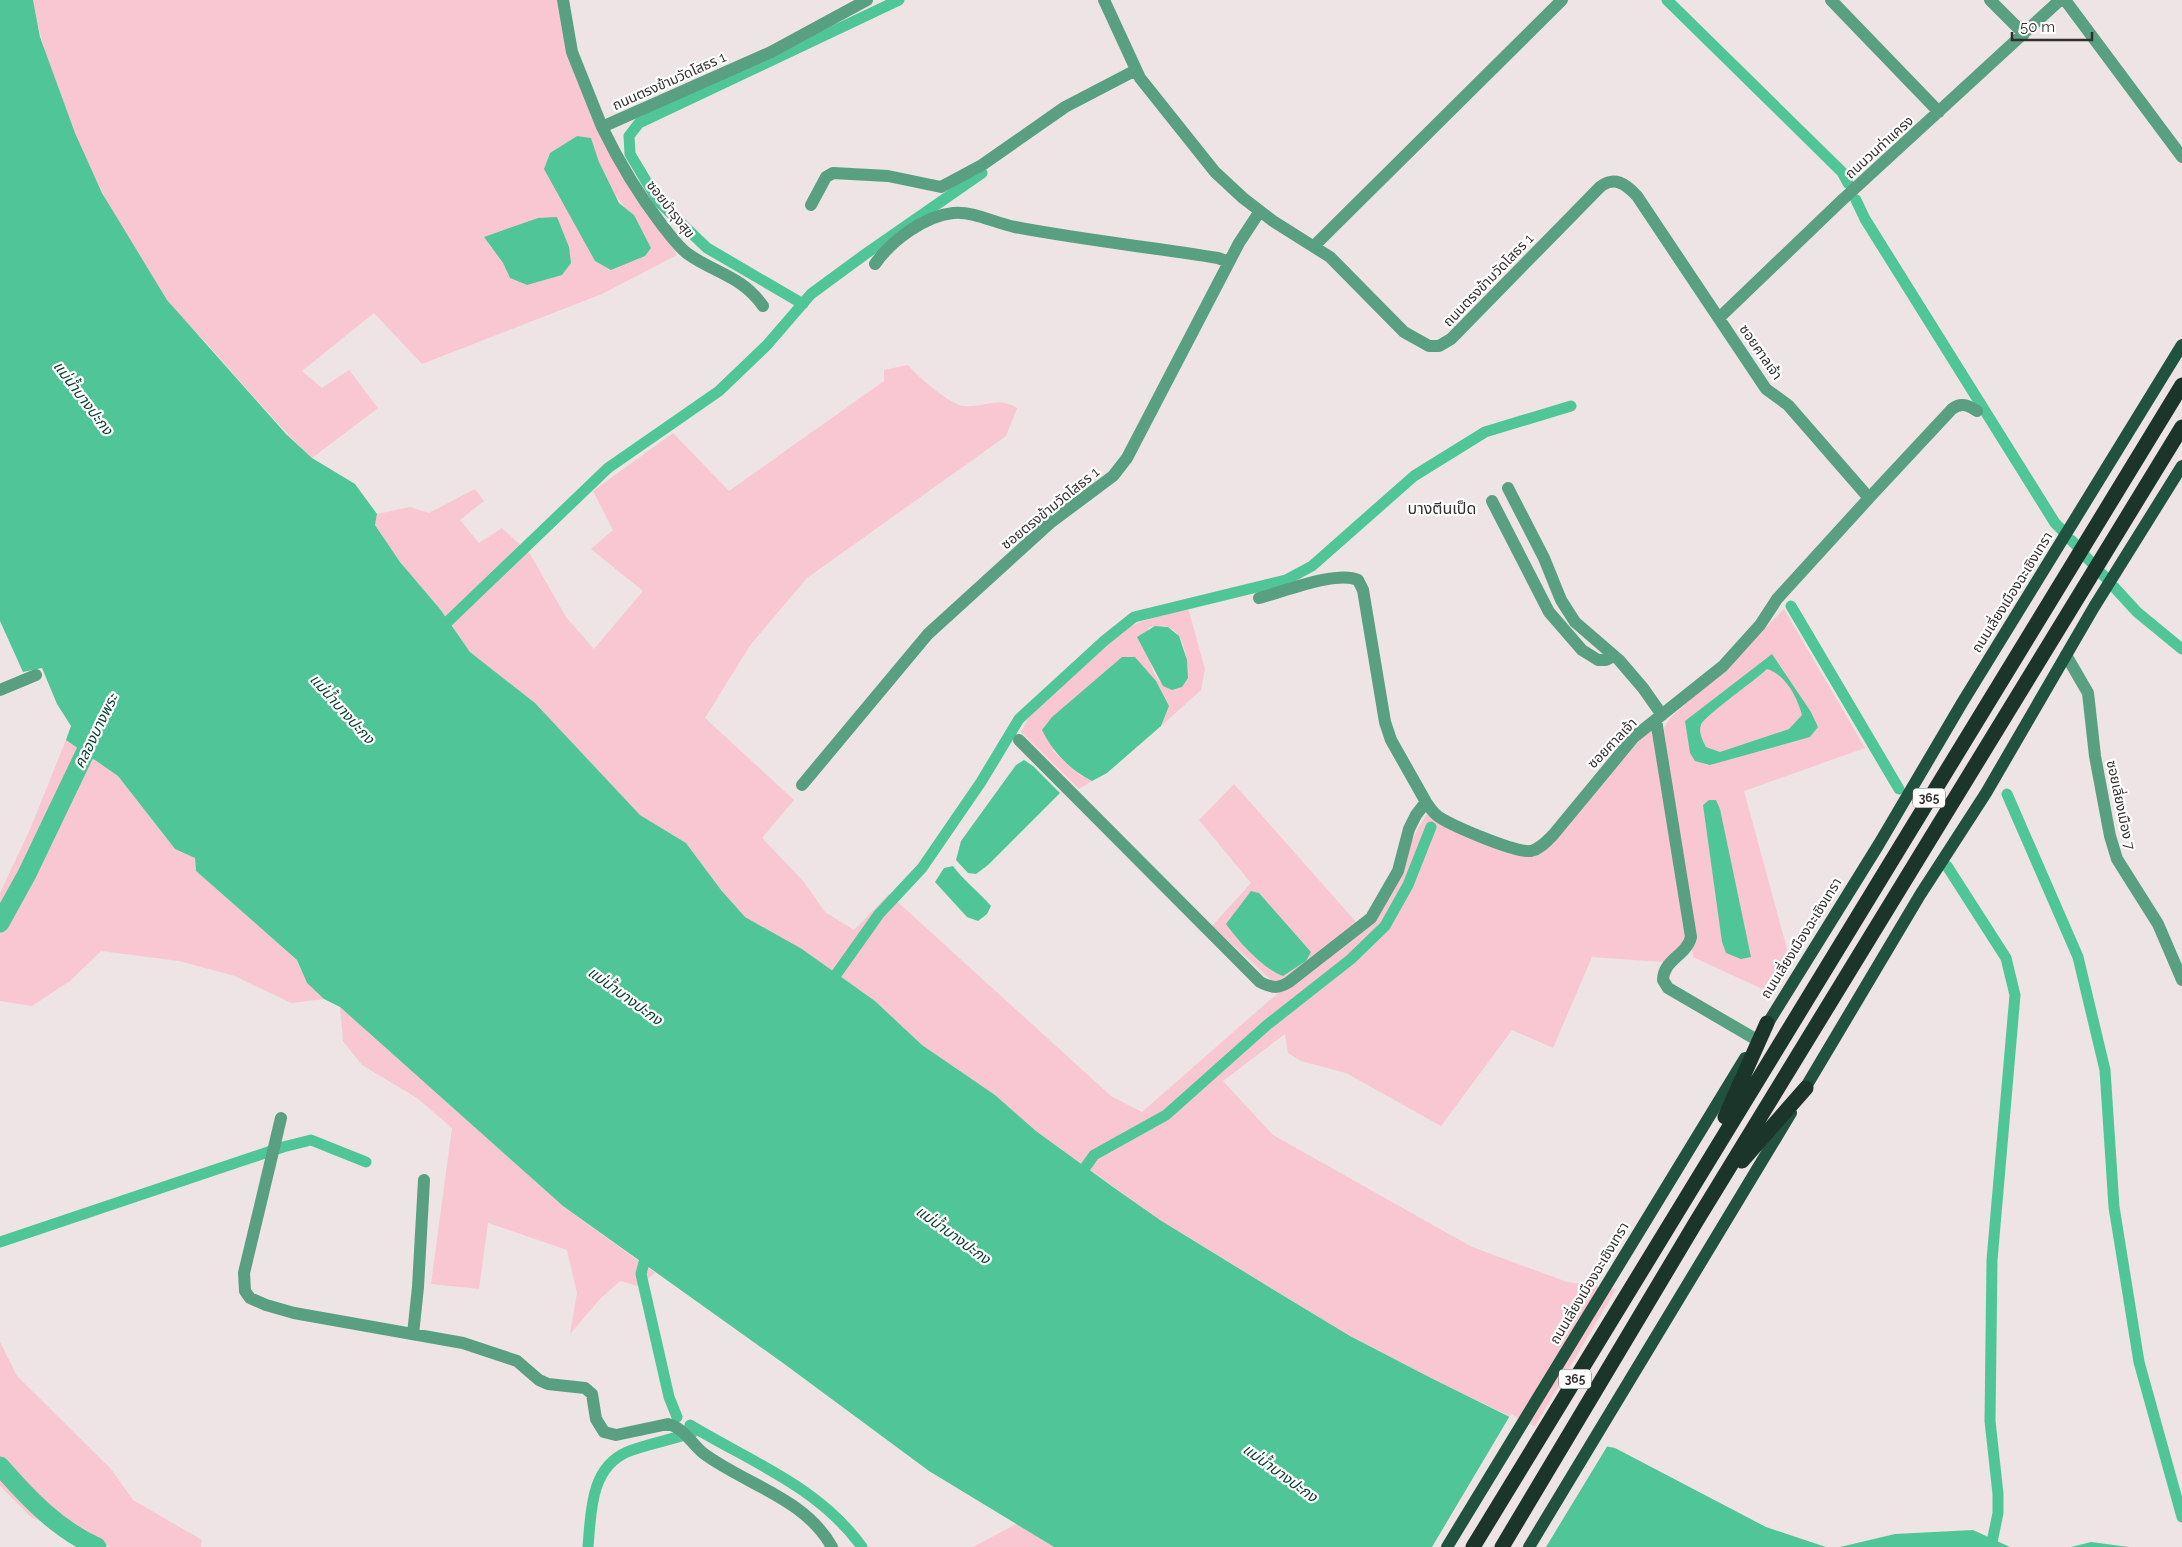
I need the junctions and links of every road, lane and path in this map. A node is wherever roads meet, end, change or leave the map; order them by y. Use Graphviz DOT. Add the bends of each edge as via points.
graph roads {
  1 [pos="563,0"];
  2 [pos="867,0"];
  3 [pos="1104,0"];
  4 [pos="1562,0"];
  5 [pos="1831,0"];
  6 [pos="1990,0"];
  7 [pos="2060,0"];
  8 [pos="2065,0"];
  9 [pos="2024,34"];
  10 [pos="1136,70"];
  11 [pos="1940,112"];
  12 [pos="602,127"];
  13 [pos="2182,157"];
  14 [pos="811,205"];
  15 [pos="1260,211"];
  16 [pos="1314,246"];
  17 [pos="1229,262"];
  18 [pos="875,264"];
  19 [pos="763,306"];
  20 [pos="1719,318"];
  21 [pos="2182,345"];
  22 [pos="2182,385"];
  23 [pos="1977,411"];
  24 [pos="2182,427"];
  25 [pos="2182,466"];
  26 [pos="1508,488"];
  27 [pos="1869,498"];
  28 [pos="1492,501"];
  29 [pos="1259,598"];
  30 [pos="2066,655"];
  31 [pos="1614,656"];
  32 [pos="36,674"];
  33 [pos="0,690"];
  34 [pos="1659,717"];
  35 [pos="1019,740"];
  36 [pos="802,785"];
  37 [pos="1426,802"];
  38 [pos="2182,980"];
  39 [pos="1767,1023"];
  40 [pos="1757,1040"];
  41 [pos="1806,1088"];
  42 [pos="281,1118"];
  43 [pos="424,1180"];
  44 [pos="1696,1180"];
  45 [pos="1715,1192"];
  46 [pos="413,1334"];
  47 [pos="832,1547"];
  48 [pos="1447,1547"];
  49 [pos="1473,1547"];
  50 [pos="1502,1547"];
  51 [pos="1529,1547"];
  1 -- 12 [label="street, ถนนตรงข้ามวัดโสธร 1" via="572,52"];
  2 -- 12 [label="street, ถนนตรงข้ามวัดโสธร 1" via="771,52"];
  3 -- 10 [label="street, ถนนตรงข้ามวัดโสธร 1"];
  4 -- 16 [label="street"];
  5 -- 11 [label="street"];
  6 -- 9 [label="street"];
  7 -- 9 [label="street, ถนนวนท่าแครง"];
  8 -- 13 [label="street"];
  9 -- 11 [label="street, ถนนวนท่าแครง"];
  10 -- 14 [label="street" via="1065,107 982,165 941,187 888,176 833,173 826,177"];
  10 -- 15 [label="street, ถนนตรงข้ามวัดโสธร 1" via="1215,172"];
  11 -- 20 [label="street, ถนนวนท่าแครง"];
  12 -- 19 [label="street, ซอยบำรุงสุข" via="640,197 670,236 687,254 722,271 754,293"];
  15 -- 16 [label="street, ถนนตรงข้ามวัดโสธร 1"];
  15 -- 17 [label="street, ซอยตรงข้ามวัดโสธร 1"];
  16 -- 20 [label="street, ถนนตรงข้ามวัดโสธร 1" via="1347,271 1404,332 1424,345 1439,346 1451,339 1600,187 1614,180 1637,196"];
  17 -- 18 [label="street" via="1014,227 964,213 950,214 918,225"];
  17 -- 36 [label="street, ซอยตรงข้ามวัดโสธร 1" via="1127,458 1113,476 1050,523 928,634"];
  20 -- 27 [label="street, ซอยศาลเจ้า" via="1766,389 1788,405"];
  21 -- 39 [label="main road, ถนนเลี่ยงเมืองฉะเชิงเทรา / 365"];
  22 -- 44 [label="highway, 365"];
  23 -- 27 [label="street" via="1958,404"];
  24 -- 45 [label="highway, 365"];
  25 -- 30 [label="main road"];
  26 -- 31 [label="street" via="1544,558 1561,600 1576,622"];
  27 -- 34 [label="street, ซอยศาลเจ้า" via="1777,599 1760,625 1723,666"];
  28 -- 31 [label="street" via="1549,612 1582,650 1598,660"];
  29 -- 37 [label="street, ซอยศาลเจ้า" via="1329,579 1351,576 1358,580 1363,590 1378,691 1388,732"];
  30 -- 38 [label="street, ซอยเลี่ยงเมือง 7" via="2088,694 2110,836 2117,859 2158,924"];
  30 -- 41 [label="main road"];
  31 -- 34 [label="street" via="1644,688"];
  32 -- 33 [label="street"];
  34 -- 37 [label="street, ซอยศาลเจ้า" via="1634,737 1553,835 1535,850 1514,849 1457,826 1439,816"];
  34 -- 40 [label="street" via="1691,937 1687,947 1666,967 1662,980 1668,988"];
  35 -- 37 [label="street" via="1260,982 1271,988 1280,988 1289,982 1371,918 1398,871 1409,829"];
  39 -- 40 [label="main road, ถนนเลี่ยงเมืองฉะเชิงเทรา / 365"];
  39 -- 44 [label="highway"];
  40 -- 48 [label="main road, ถนนเลี่ยงเมืองฉะเชิงเทรา / 365"];
  41 -- 45 [label="highway"];
  41 -- 51 [label="main road"];
  42 -- 46 [label="street" via="244,1273 245,1291 250,1298 283,1311"];
  43 -- 46 [label="street"];
  44 -- 49 [label="highway, 365"];
  45 -- 50 [label="highway, 365"];
  46 -- 47 [label="street" via="463,1342 517,1361 538,1380 548,1384 585,1388 592,1394 596,1420 604,1432 616,1435 668,1424 704,1454 799,1510 824,1532"];
}
